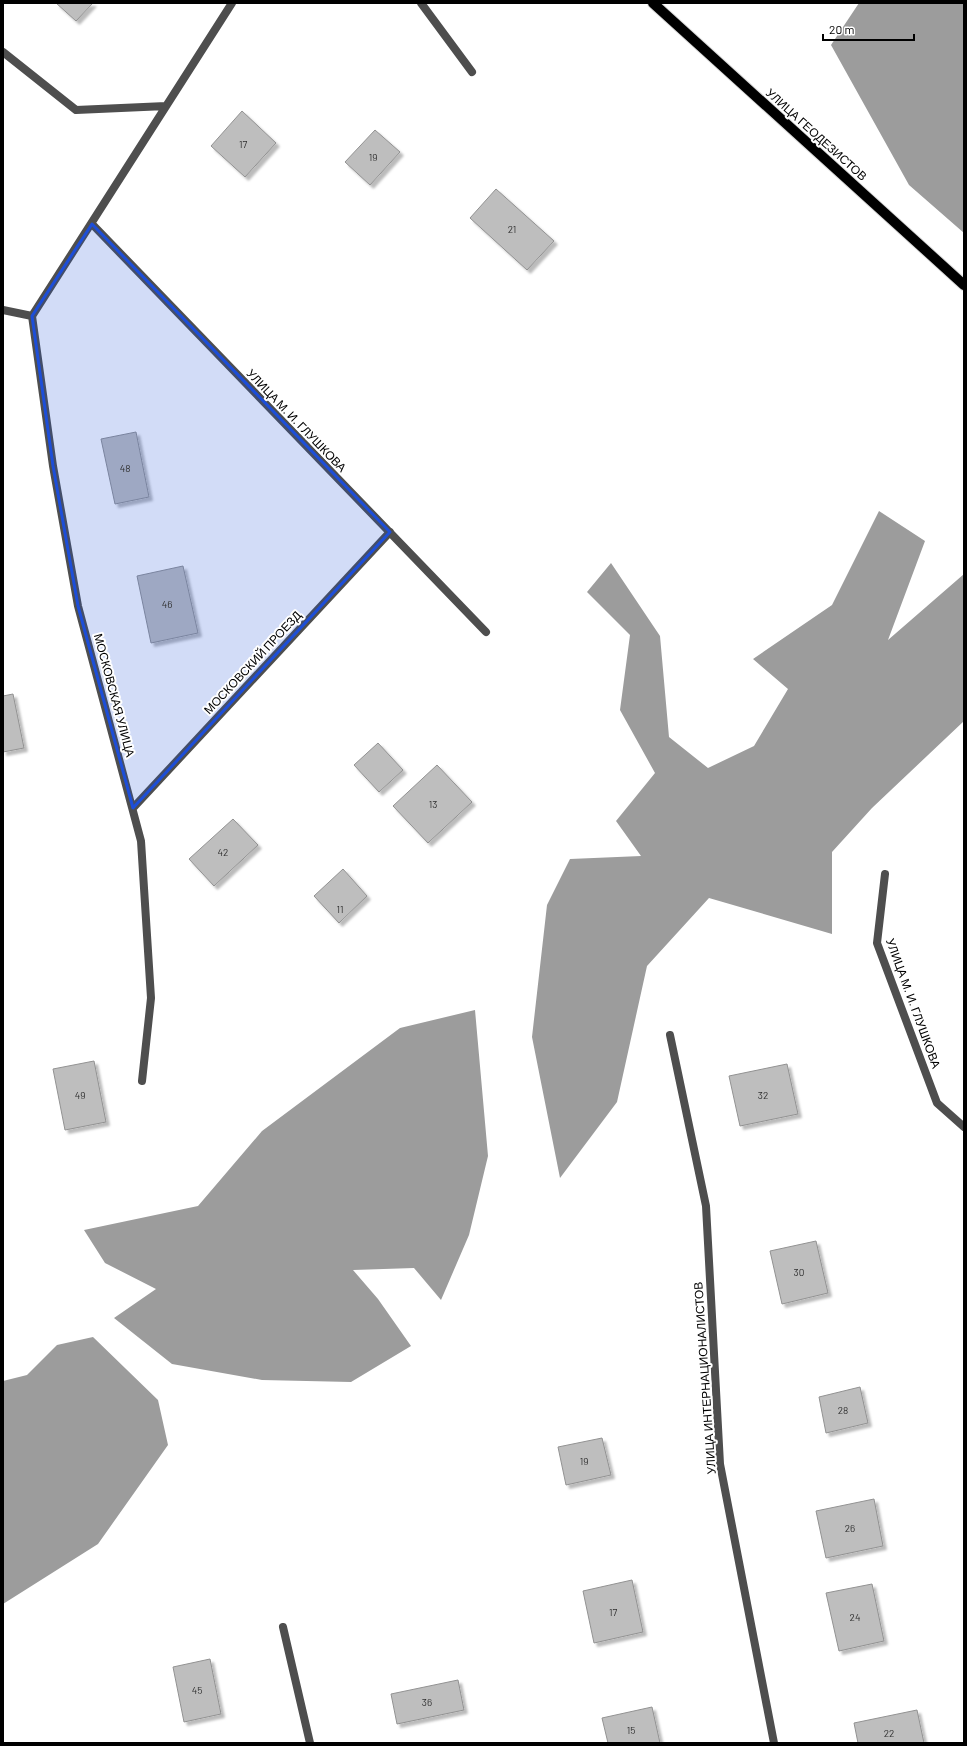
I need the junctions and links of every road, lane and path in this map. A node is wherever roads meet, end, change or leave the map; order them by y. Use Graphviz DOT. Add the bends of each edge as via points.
graph roads {
  1 [pos="232,3"];
  2 [pos="421,3"];
  3 [pos="653,3"];
  4 [pos="3,52"];
  5 [pos="472,72"];
  6 [pos="166,106"];
  7 [pos="92,224"];
  8 [pos="964,285"];
  9 [pos="3,310"];
  10 [pos="32,316"];
  11 [pos="390,532"];
  12 [pos="486,632"];
  13 [pos="133,808"];
  14 [pos="885,874"];
  15 [pos="670,1035"];
  16 [pos="142,1081"];
  17 [pos="964,1127"];
  18 [pos="282,1627"];
  19 [pos="310,1743"];
  20 [pos="774,1743"];
  1 -- 6 [label="street"];
  2 -- 5 [label="street"];
  3 -- 8 [label="main road, УЛИЦА ГЕОДЕЗИСТОВ"];
  4 -- 6 [label="street" via="76,110"];
  6 -- 7 [label="street"];
  7 -- 10 [label="street"];
  7 -- 11 [label="street, УЛИЦА М. И. ГЛУШКОВА"];
  9 -- 10 [label="street"];
  10 -- 13 [label="street, МОСКОВСКАЯ УЛИЦА" via="53,466 78,606"];
  11 -- 12 [label="street, УЛИЦА М. И. ГЛУШКОВА"];
  11 -- 13 [label="street, МОСКОВСКИЙ ПРОЕЗД"];
  13 -- 16 [label="street, МОСКОВСКАЯ УЛИЦА" via="142,841 152,998"];
  14 -- 17 [label="street, УЛИЦА М. И. ГЛУШКОВА" via="878,943 938,1103"];
  15 -- 20 [label="street, УЛИЦА ИНТЕРНАЦИОНАЛИСТОВ" via="706,1206 720,1464"];
  18 -- 19 [label="street"];
}
